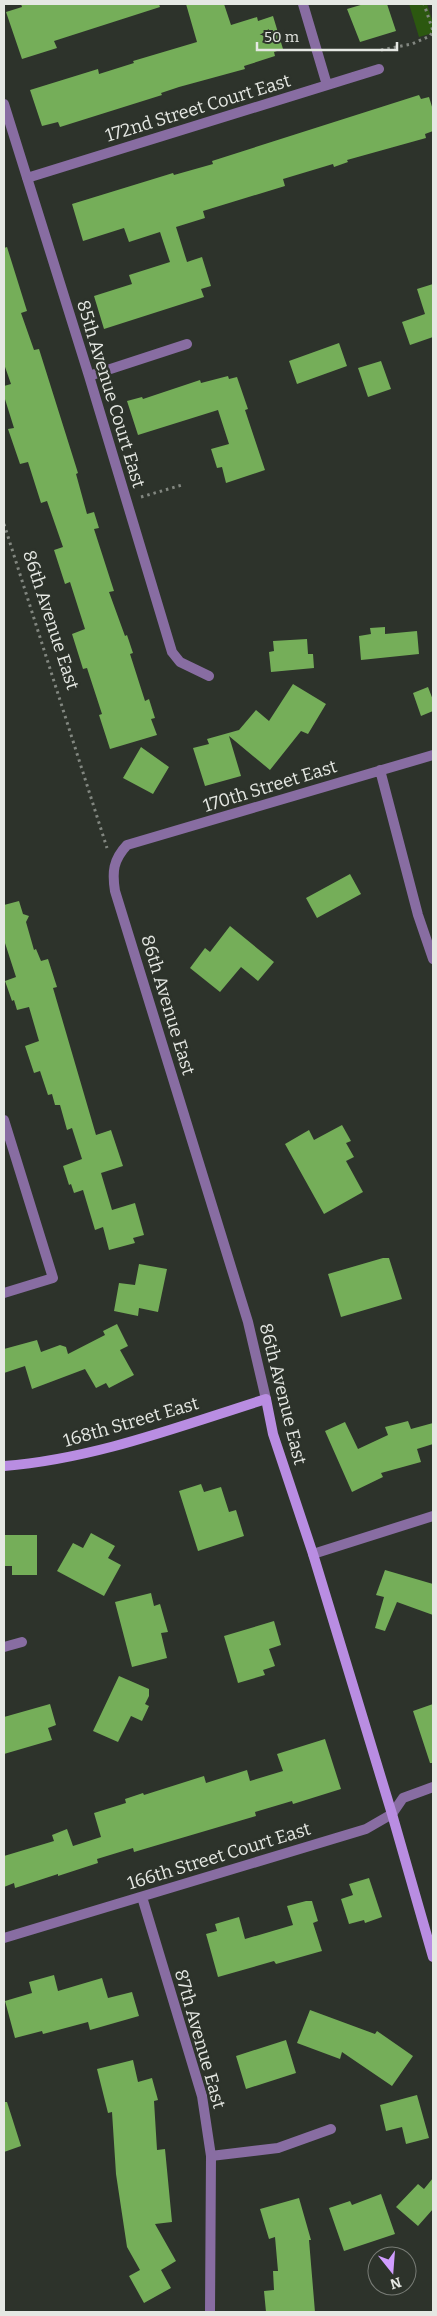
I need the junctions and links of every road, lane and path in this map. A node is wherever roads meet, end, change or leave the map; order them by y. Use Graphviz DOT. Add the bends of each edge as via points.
graph roads {
  1 [pos="303,4"];
  2 [pos="424,4"];
  3 [pos="381,50"];
  4 [pos="379,68"];
  5 [pos="327,85"];
  6 [pos="4,104"];
  7 [pos="27,178"];
  8 [pos="187,344"];
  9 [pos="89,376"];
  10 [pos="182,485"];
  11 [pos="141,497"];
  12 [pos="4,524"];
  13 [pos="209,676"];
  14 [pos="433,755"];
  15 [pos="380,770"];
  16 [pos="119,854"];
  17 [pos="113,868"];
  18 [pos="433,959"];
  19 [pos="4,1120"];
  20 [pos="4,1293"];
  21 [pos="266,1399"];
  22 [pos="4,1466"];
  23 [pos="433,1516"];
  24 [pos="313,1554"];
  25 [pos="22,1642"];
  26 [pos="4,1648"];
  27 [pos="433,1787"];
  28 [pos="392,1814"];
  29 [pos="142,1897"];
  30 [pos="4,1938"];
  31 [pos="431,1940"];
  32 [pos="433,1957"];
  33 [pos="331,2129"];
  34 [pos="211,2156"];
  35 [pos="210,2312"];
  1 -- 5 [label="street"];
  2 -- 3 [label="path" via="433,31 430,36 412,44"];
  4 -- 5 [label="street, 172nd Street Court East"];
  5 -- 7 [label="street, 172nd Street Court East"];
  6 -- 7 [label="street, 85th Avenue Court East"];
  7 -- 9 [label="street, 85th Avenue Court East"];
  8 -- 9 [label="street"];
  9 -- 13 [label="street, 85th Avenue Court East" via="172,652 180,662"];
  10 -- 11 [label="path"];
  12 -- 17 [label="path, 86th Avenue East"];
  14 -- 15 [label="street, 170th Street East"];
  15 -- 16 [label="street, 170th Street East" via="127,845"];
  15 -- 18 [label="street" via="418,915"];
  16 -- 17 [label="street, 86th Avenue East"];
  17 -- 21 [label="street, 86th Avenue East" via="115,891 248,1322"];
  19 -- 20 [label="street" via="53,1278"];
  21 -- 22 [label="street, 168th Street East" via="70,1457"];
  21 -- 24 [label="street, 86th Avenue East" via="273,1434"];
  23 -- 24 [label="street"];
  24 -- 28 [label="street, 86th Avenue East"];
  25 -- 26 [label="street"];
  27 -- 28 [label="street, 166th Street Court East" via="404,1798"];
  28 -- 29 [label="street, 166th Street Court East" via="366,1829"];
  28 -- 31 [label="street, 86th Avenue East"];
  29 -- 30 [label="street, 166th Street Court East"];
  29 -- 34 [label="street, 87th Avenue East" via="202,2096"];
  31 -- 32 [label="street, 86th Avenue East"];
  33 -- 34 [label="street" via="278,2148"];
  34 -- 35 [label="street, 87th Avenue East"];
}
